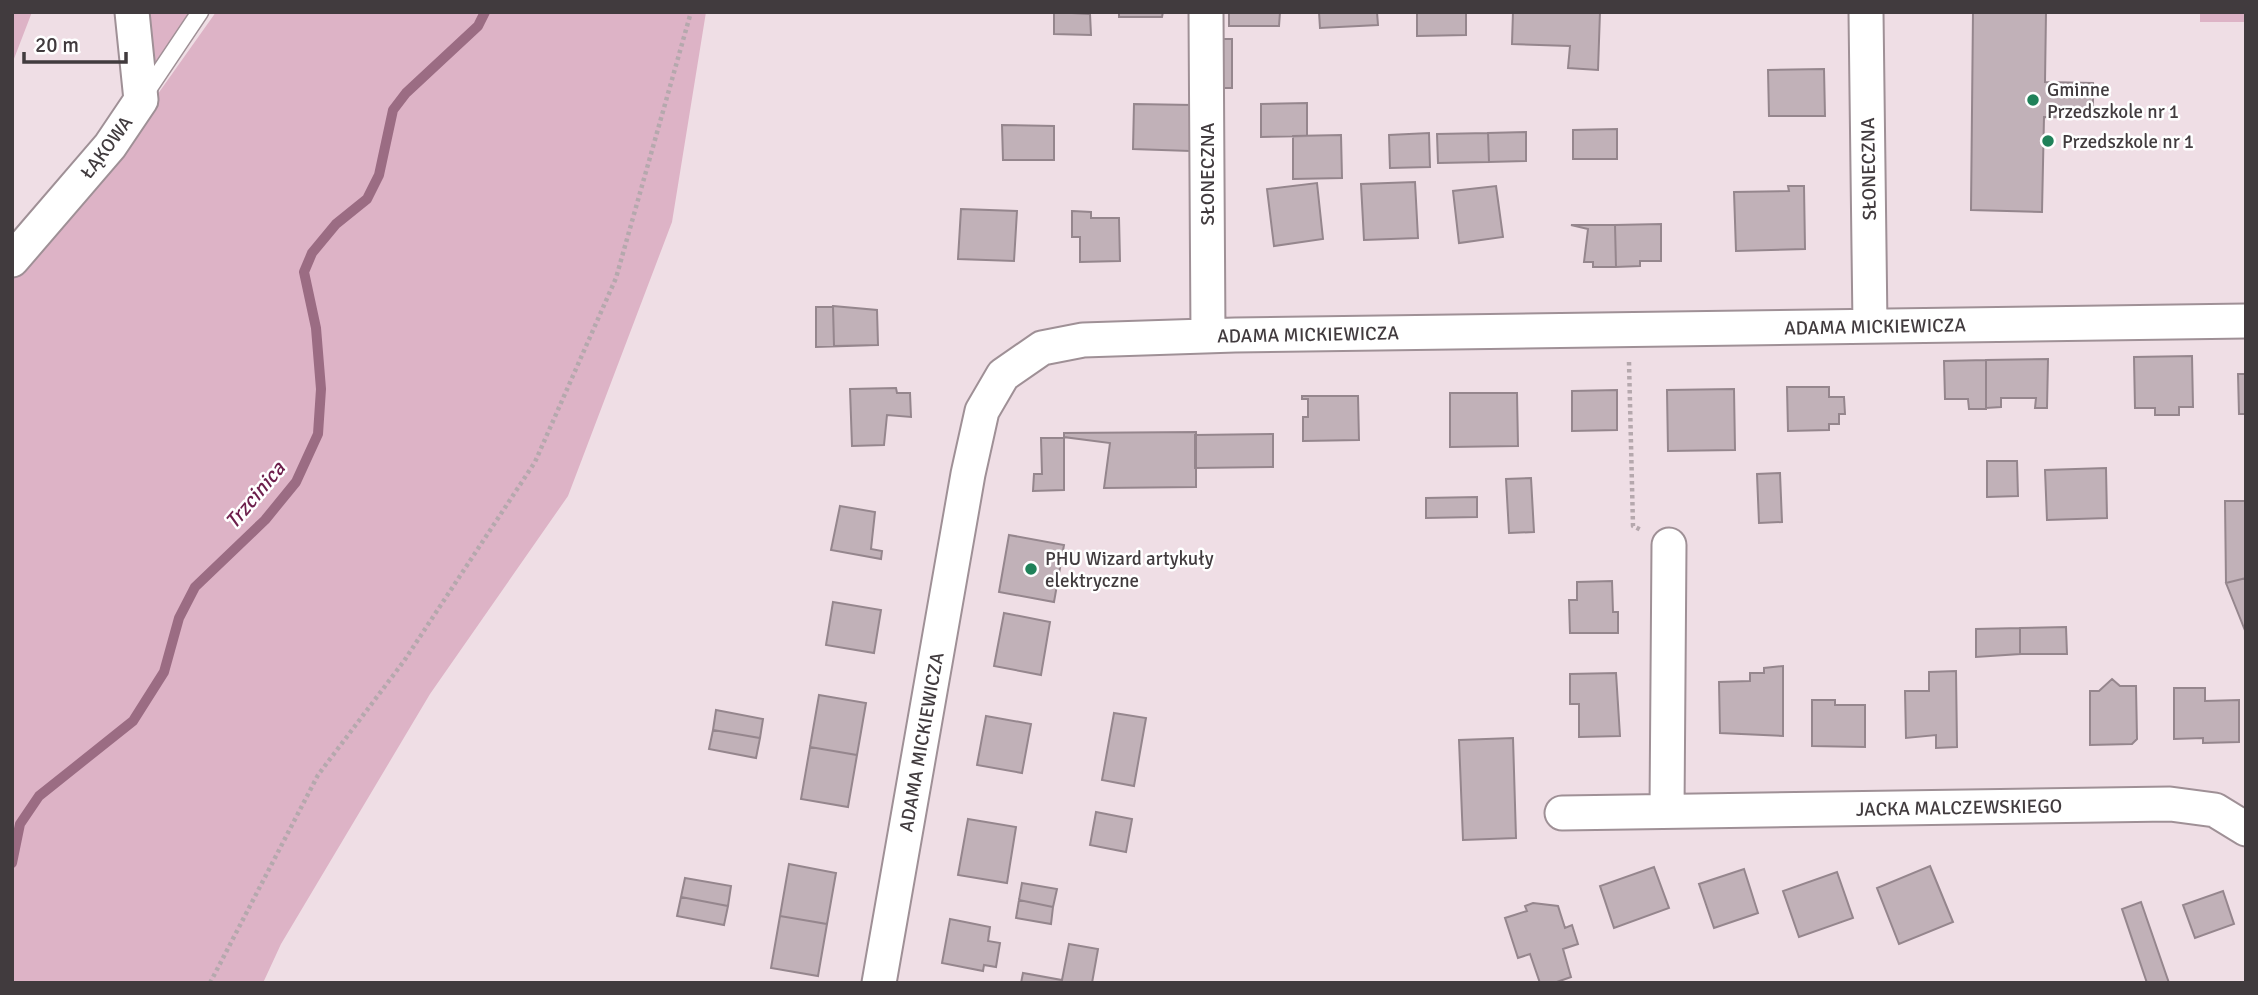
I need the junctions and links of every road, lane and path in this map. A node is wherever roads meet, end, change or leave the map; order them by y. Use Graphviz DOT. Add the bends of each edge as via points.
graph roads {
  1 [pos="132,12"];
  2 [pos="200,12"];
  3 [pos="691,12"];
  4 [pos="1206,12"];
  5 [pos="1866,12"];
  6 [pos="141,100"];
  7 [pos="12,260"];
  8 [pos="2246,321"];
  9 [pos="1870,326"];
  10 [pos="1208,336"];
  11 [pos="1629,361"];
  12 [pos="1669,545"];
  13 [pos="1667,811"];
  14 [pos="1562,813"];
  15 [pos="2246,828"];
  16 [pos="210,983"];
  17 [pos="879,983"];
  1 -- 6 [label="street, ŁĄKOWA"];
  2 -- 6 [label="lane"];
  3 -- 16 [label="path" via="616,278 535,461 404,661 317,775"];
  4 -- 10 [label="street, SŁONECZNA"];
  5 -- 9 [label="street, SŁONECZNA"];
  6 -- 7 [label="street, ŁĄKOWA" via="110,146"];
  8 -- 9 [label="street, ADAMA MICKIEWICZA"];
  9 -- 10 [label="street, ADAMA MICKIEWICZA"];
  10 -- 17 [label="street, ADAMA MICKIEWICZA" via="1083,340 1042,348 1003,375 982,411"];
  11 -- 12 [label="path" via="1633,526"];
  12 -- 13 [label="street"];
  13 -- 14 [label="street, JACKA MALCZEWSKIEGO"];
  13 -- 15 [label="street, JACKA MALCZEWSKIEGO" via="2170,803 2215,810"];
}
